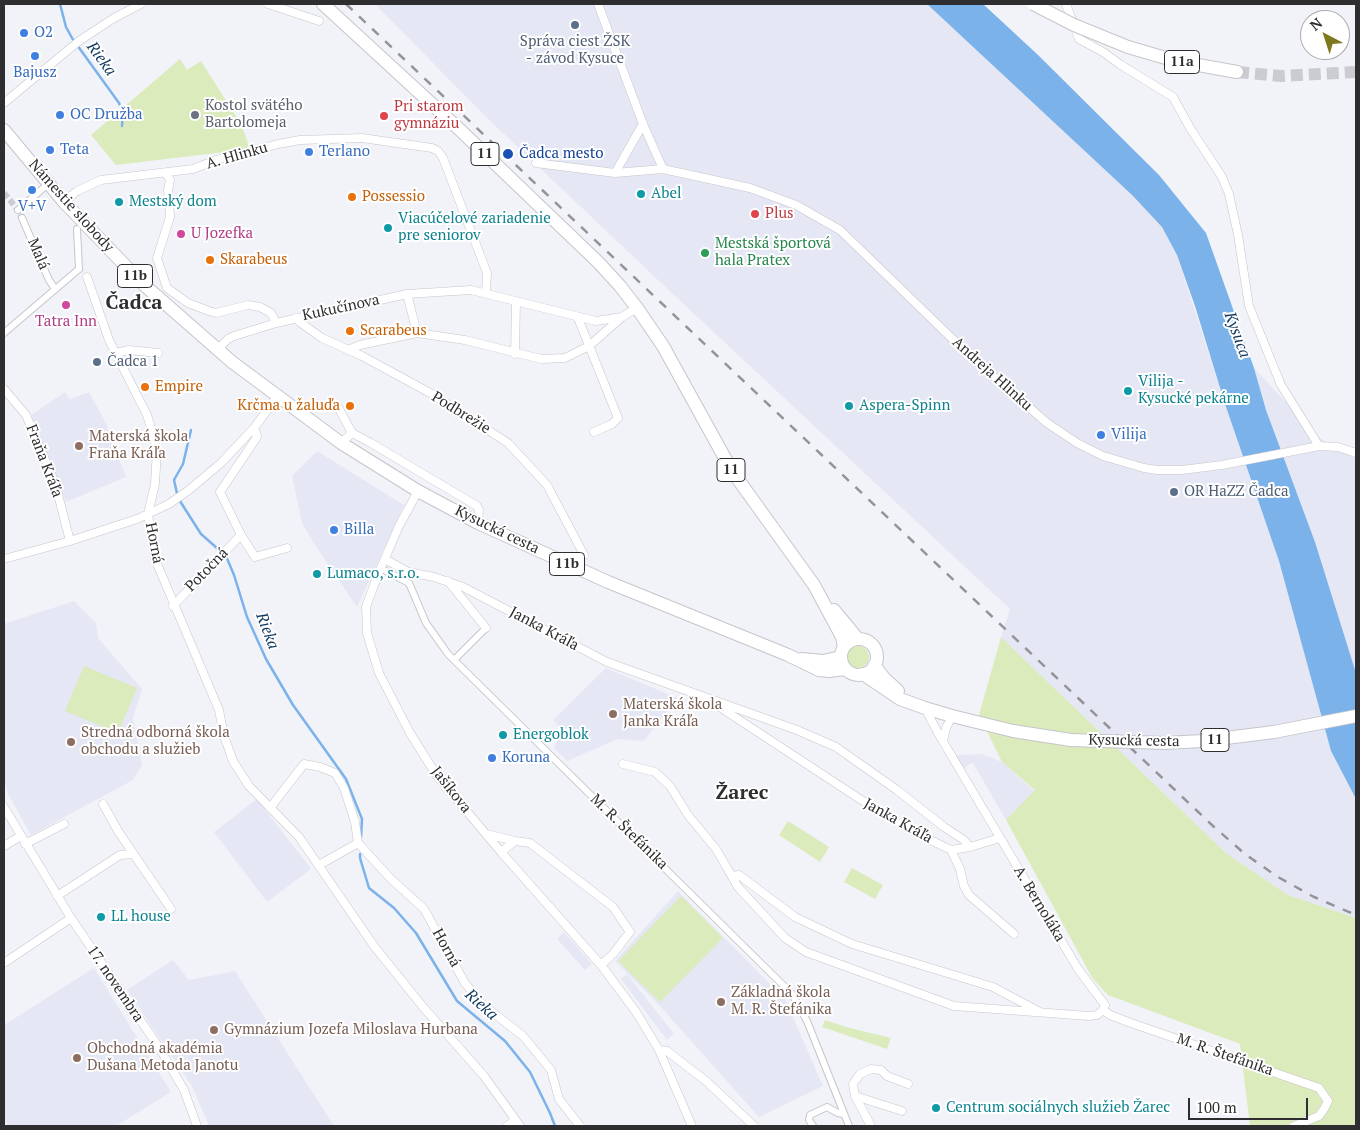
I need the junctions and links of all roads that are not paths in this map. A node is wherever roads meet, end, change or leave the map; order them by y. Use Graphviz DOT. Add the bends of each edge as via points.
graph roads {
  1 [pos="142,4"];
  2 [pos="268,4"];
  3 [pos="598,4"];
  4 [pos="1033,4"];
  5 [pos="1066,4"];
  6 [pos="325,5"];
  7 [pos="319,21"];
  8 [pos="1237,72"];
  9 [pos="4,103"];
  10 [pos="643,124"];
  11 [pos="4,130"];
  12 [pos="536,163"];
  13 [pos="663,169"];
  14 [pos="166,173"];
  15 [pos="615,173"];
  16 [pos="48,184"];
  17 [pos="64,202"];
  18 [pos="18,210"];
  19 [pos="22,218"];
  20 [pos="77,229"];
  21 [pos="79,269"];
  22 [pos="87,277"];
  23 [pos="55,289"];
  24 [pos="486,293"];
  25 [pos="407,294"];
  26 [pos="516,302"];
  27 [pos="637,308"];
  28 [pos="622,317"];
  29 [pos="296,318"];
  30 [pos="578,318"];
  31 [pos="276,323"];
  32 [pos="4,332"];
  33 [pos="417,333"];
  34 [pos="589,346"];
  35 [pos="217,350"];
  36 [pos="348,350"];
  37 [pos="158,353"];
  38 [pos="116,354"];
  39 [pos="515,354"];
  40 [pos="4,389"];
  41 [pos="278,397"];
  42 [pos="338,407"];
  43 [pos="254,428"];
  44 [pos="594,432"];
  45 [pos="352,433"];
  46 [pos="341,443"];
  47 [pos="1319,446"];
  48 [pos="1356,453"];
  49 [pos="418,491"];
  50 [pos="148,514"];
  51 [pos="478,523"];
  52 [pos="241,536"];
  53 [pos="70,541"];
  54 [pos="287,548"];
  55 [pos="584,555"];
  56 [pos="4,559"];
  57 [pos="385,559"];
  58 [pos="386,571"];
  59 [pos="448,581"];
  60 [pos="814,585"];
  61 [pos="173,606"];
  62 [pos="486,628"];
  63 [pos="858,639"];
  64 [pos="843,658"];
  65 [pos="454,660"];
  66 [pos="874,665"];
  67 [pos="863,674"];
  68 [pos="705,698"];
  69 [pos="919,706"];
  70 [pos="952,716"];
  71 [pos="1356,716"];
  72 [pos="943,741"];
  73 [pos="624,764"];
  74 [pos="103,804"];
  75 [pos="4,807"];
  76 [pos="270,808"];
  77 [pos="64,824"];
  78 [pos="486,834"];
  79 [pos="20,836"];
  80 [pos="1000,838"];
  81 [pos="515,841"];
  82 [pos="358,843"];
  83 [pos="25,844"];
  84 [pos="4,846"];
  85 [pos="970,847"];
  86 [pos="951,850"];
  87 [pos="501,852"];
  88 [pos="133,854"];
  89 [pos="319,864"];
  90 [pos="732,876"];
  91 [pos="57,896"];
  92 [pos="171,909"];
  93 [pos="71,918"];
  94 [pos="1014,934"];
  95 [pos="4,963"];
  96 [pos="601,965"];
  97 [pos="1104,1010"];
  98 [pos="1043,1014"];
  99 [pos="659,1050"];
  100 [pos="908,1084"];
  101 [pos="856,1096"];
  102 [pos="902,1112"];
  103 [pos="844,1114"];
  104 [pos="518,1123"];
  105 [pos="197,1126"];
  106 [pos="507,1126"];
  107 [pos="580,1126"];
  108 [pos="692,1126"];
  109 [pos="754,1126"];
  110 [pos="813,1126"];
  111 [pos="849,1126"];
  112 [pos="870,1126"];
  113 [pos="1294,1126"];
  1 -- 9 [label="street" via="79,41"];
  2 -- 7 [label="street"];
  3 -- 10 [label="street"];
  4 -- 8 [label="main road, 11a, bridge" via="1128,47 1176,61"];
  5 -- 47 [label="street" via="1079,38 1173,97 1222,177 1238,235 1249,306 1281,385"];
  6 -- 27 [label="main road, 11" via="599,263"];
  10 -- 13 [label="street"];
  10 -- 15 [label="street"];
  11 -- 16 [label="main road, Námestie slobody / 11b"];
  12 -- 15 [label="street, Andreja Hlinku"];
  13 -- 15 [label="street, Andreja Hlinku"];
  13 -- 47 [label="street, Andreja Hlinku" via="750,188 796,205 840,230 966,352 1047,423 1089,450 1157,470 1195,469"];
  14 -- 17 [label="street, A. Hlinku" via="101,180 77,190"];
  14 -- 24 [label="street, A. Hlinku" via="193,169 278,144 317,138 362,138 435,149 443,158 487,273"];
  14 -- 31 [label="street" via="170,180 170,216 156,258 167,288 188,303 209,311 248,305 260,307 271,314"];
  16 -- 17 [label="main road, Námestie slobody / 11b"];
  16 -- 18 [label="street"];
  17 -- 35 [label="main road, Námestie slobody / 11b" via="144,284"];
  19 -- 23 [label="street, Malá"];
  20 -- 21 [label="street"];
  21 -- 22 [label="street, Horná"];
  21 -- 23 [label="street"];
  22 -- 38 [label="street, Horná"];
  23 -- 32 [label="street"];
  24 -- 25 [label="street, Kukučínova" via="462,290"];
  24 -- 26 [label="street, Kukučínova"];
  25 -- 29 [label="street, Kukučínova"];
  25 -- 33 [label="street"];
  26 -- 30 [label="street, Kukučínova"];
  26 -- 39 [label="street"];
  27 -- 28 [label="street"];
  27 -- 60 [label="main road, 11" via="732,471"];
  28 -- 30 [label="street, Kukučínova" via="596,321"];
  28 -- 34 [label="street"];
  29 -- 31 [label="street, Kukučínova"];
  29 -- 36 [label="street, Podbrežie" via="322,338"];
  30 -- 34 [label="street"];
  31 -- 35 [label="street, Kukučínova" via="234,336"];
  33 -- 36 [label="street"];
  33 -- 39 [label="street" via="465,340"];
  34 -- 39 [label="street" via="565,358 541,360"];
  34 -- 44 [label="street" via="618,418"];
  35 -- 41 [label="main road, Námestie slobody / 11b"];
  36 -- 55 [label="street, Podbrežie" via="432,394 508,443 547,485"];
  37 -- 38 [label="street" via="130,350"];
  38 -- 50 [label="street, Horná" via="147,415 157,450 155,484"];
  40 -- 53 [label="street, Fraňa Kráľa" via="26,415 54,483"];
  41 -- 43 [label="street"];
  41 -- 46 [label="main road, Kysucká cesta / 11b"];
  42 -- 45 [label="street"];
  43 -- 50 [label="street" via="221,463 189,490"];
  43 -- 52 [label="street, Potočná" via="256,440 220,492"];
  45 -- 46 [label="street"];
  45 -- 51 [label="street" via="476,506 479,510"];
  46 -- 49 [label="main road, Kysucká cesta / 11b"];
  47 -- 48 [label="street, Andreja Hlinku" via="1338,447"];
  49 -- 51 [label="main road, Kysucká cesta / 11b"];
  49 -- 57 [label="street, Jašíkova"];
  50 -- 53 [label="street"];
  50 -- 61 [label="street, Horná" via="155,559"];
  51 -- 64 [label="main road, Kysucká cesta / 11b" via="608,582 819,670 829,672"];
  52 -- 54 [label="street, Potočná" via="255,557"];
  52 -- 61 [label="street, Potočná"];
  53 -- 56 [label="street"];
  57 -- 59 [label="street, Janka Kráľa" via="408,572"];
  57 -- 78 [label="street, Jašíkova" via="365,616 374,661 410,733 437,776"];
  58 -- 65 [label="street, M. R. Štefánika" via="409,583 426,623"];
  59 -- 62 [label="street"];
  59 -- 68 [label="street, Janka Kráľa" via="607,662"];
  60 -- 63 [label="main road, 11"];
  60 -- 64 [label="main road, 11" via="842,637"];
  61 -- 76 [label="street, Horná" via="219,710 233,762 249,786"];
  62 -- 65 [label="street"];
  63 -- 64 [label="main road, Kysucká cesta" via="852,640"];
  63 -- 66 [label="main road, Kysucká cesta / 11" via="872,645 876,655"];
  64 -- 67 [label="main road, Kysucká cesta / 11" via="853,674"];
  65 -- 103 [label="street, M. R. Štefánika" via="792,994 807,1021"];
  66 -- 67 [label="main road"];
  66 -- 69 [label="main road, Kysucká cesta / 11" via="884,678"];
  67 -- 69 [label="main road, Kysucká cesta / 11" via="894,696"];
  68 -- 85 [label="street, Janka Kráľa" via="836,747"];
  68 -- 86 [label="street, Janka Kráľa" via="869,806"];
  69 -- 70 [label="main road, Kysucká cesta / 11"];
  69 -- 72 [label="street, A. Bernoláka"];
  70 -- 71 [label="main road, Kysucká cesta / 11, bridge" via="1012,731 1071,740 1147,743 1202,741 1274,732"];
  70 -- 72 [label="street"];
  72 -- 80 [label="street, A. Bernoláka"];
  73 -- 90 [label="street" via="656,772 670,786"];
  74 -- 88 [label="street"];
  75 -- 79 [label="street, 17. novembra"];
  76 -- 82 [label="street" via="304,764 320,767 335,773 344,788"];
  76 -- 89 [label="street, Horná" via="299,837"];
  77 -- 83 [label="street"];
  78 -- 81 [label="street"];
  78 -- 87 [label="street, Jašíkova"];
  79 -- 83 [label="street, 17. novembra"];
  79 -- 84 [label="street"];
  80 -- 85 [label="street, Janka Kráľa"];
  80 -- 97 [label="street, A. Bernoláka" via="1078,969 1105,1005"];
  81 -- 87 [label="street"];
  81 -- 96 [label="street" via="530,844 613,907 630,932"];
  82 -- 89 [label="street"];
  82 -- 107 [label="street, Horná" via="424,909 473,994 523,1036 551,1070 559,1099"];
  83 -- 91 [label="street, 17. novembra"];
  85 -- 86 [label="street, Janka Kráľa"];
  86 -- 94 [label="street" via="969,895"];
  87 -- 96 [label="street, Jašíkova"];
  88 -- 91 [label="street" via="120,855"];
  88 -- 92 [label="street"];
  89 -- 104 [label="street, Horná" via="374,946 484,1076"];
  90 -- 98 [label="street" via="740,875 795,918 852,944 992,987"];
  90 -- 98 [label="street" via="785,938 806,952 954,1006"];
  91 -- 93 [label="street, 17. novembra"];
  93 -- 95 [label="street"];
  93 -- 105 [label="street, 17. novembra" via="160,1049 184,1090"];
  96 -- 99 [label="street, Jašíkova"];
  97 -- 98 [label="street" via="1089,1016"];
  97 -- 113 [label="street, M. R. Štefánika" via="1131,1023 1320,1088 1328,1101 1324,1109 1319,1116"];
  99 -- 108 [label="street, Jašíkova"];
  99 -- 109 [label="street" via="667,1051 706,1081"];
  100 -- 101 [label="street" via="887,1076 881,1070 871,1069 860,1074 853,1084"];
  101 -- 102 [label="street"];
  101 -- 112 [label="street"];
  103 -- 110 [label="street" via="827,1107 810,1115"];
  103 -- 111 [label="street, M. R. Štefánika"];
  104 -- 106 [label="street"];
}
